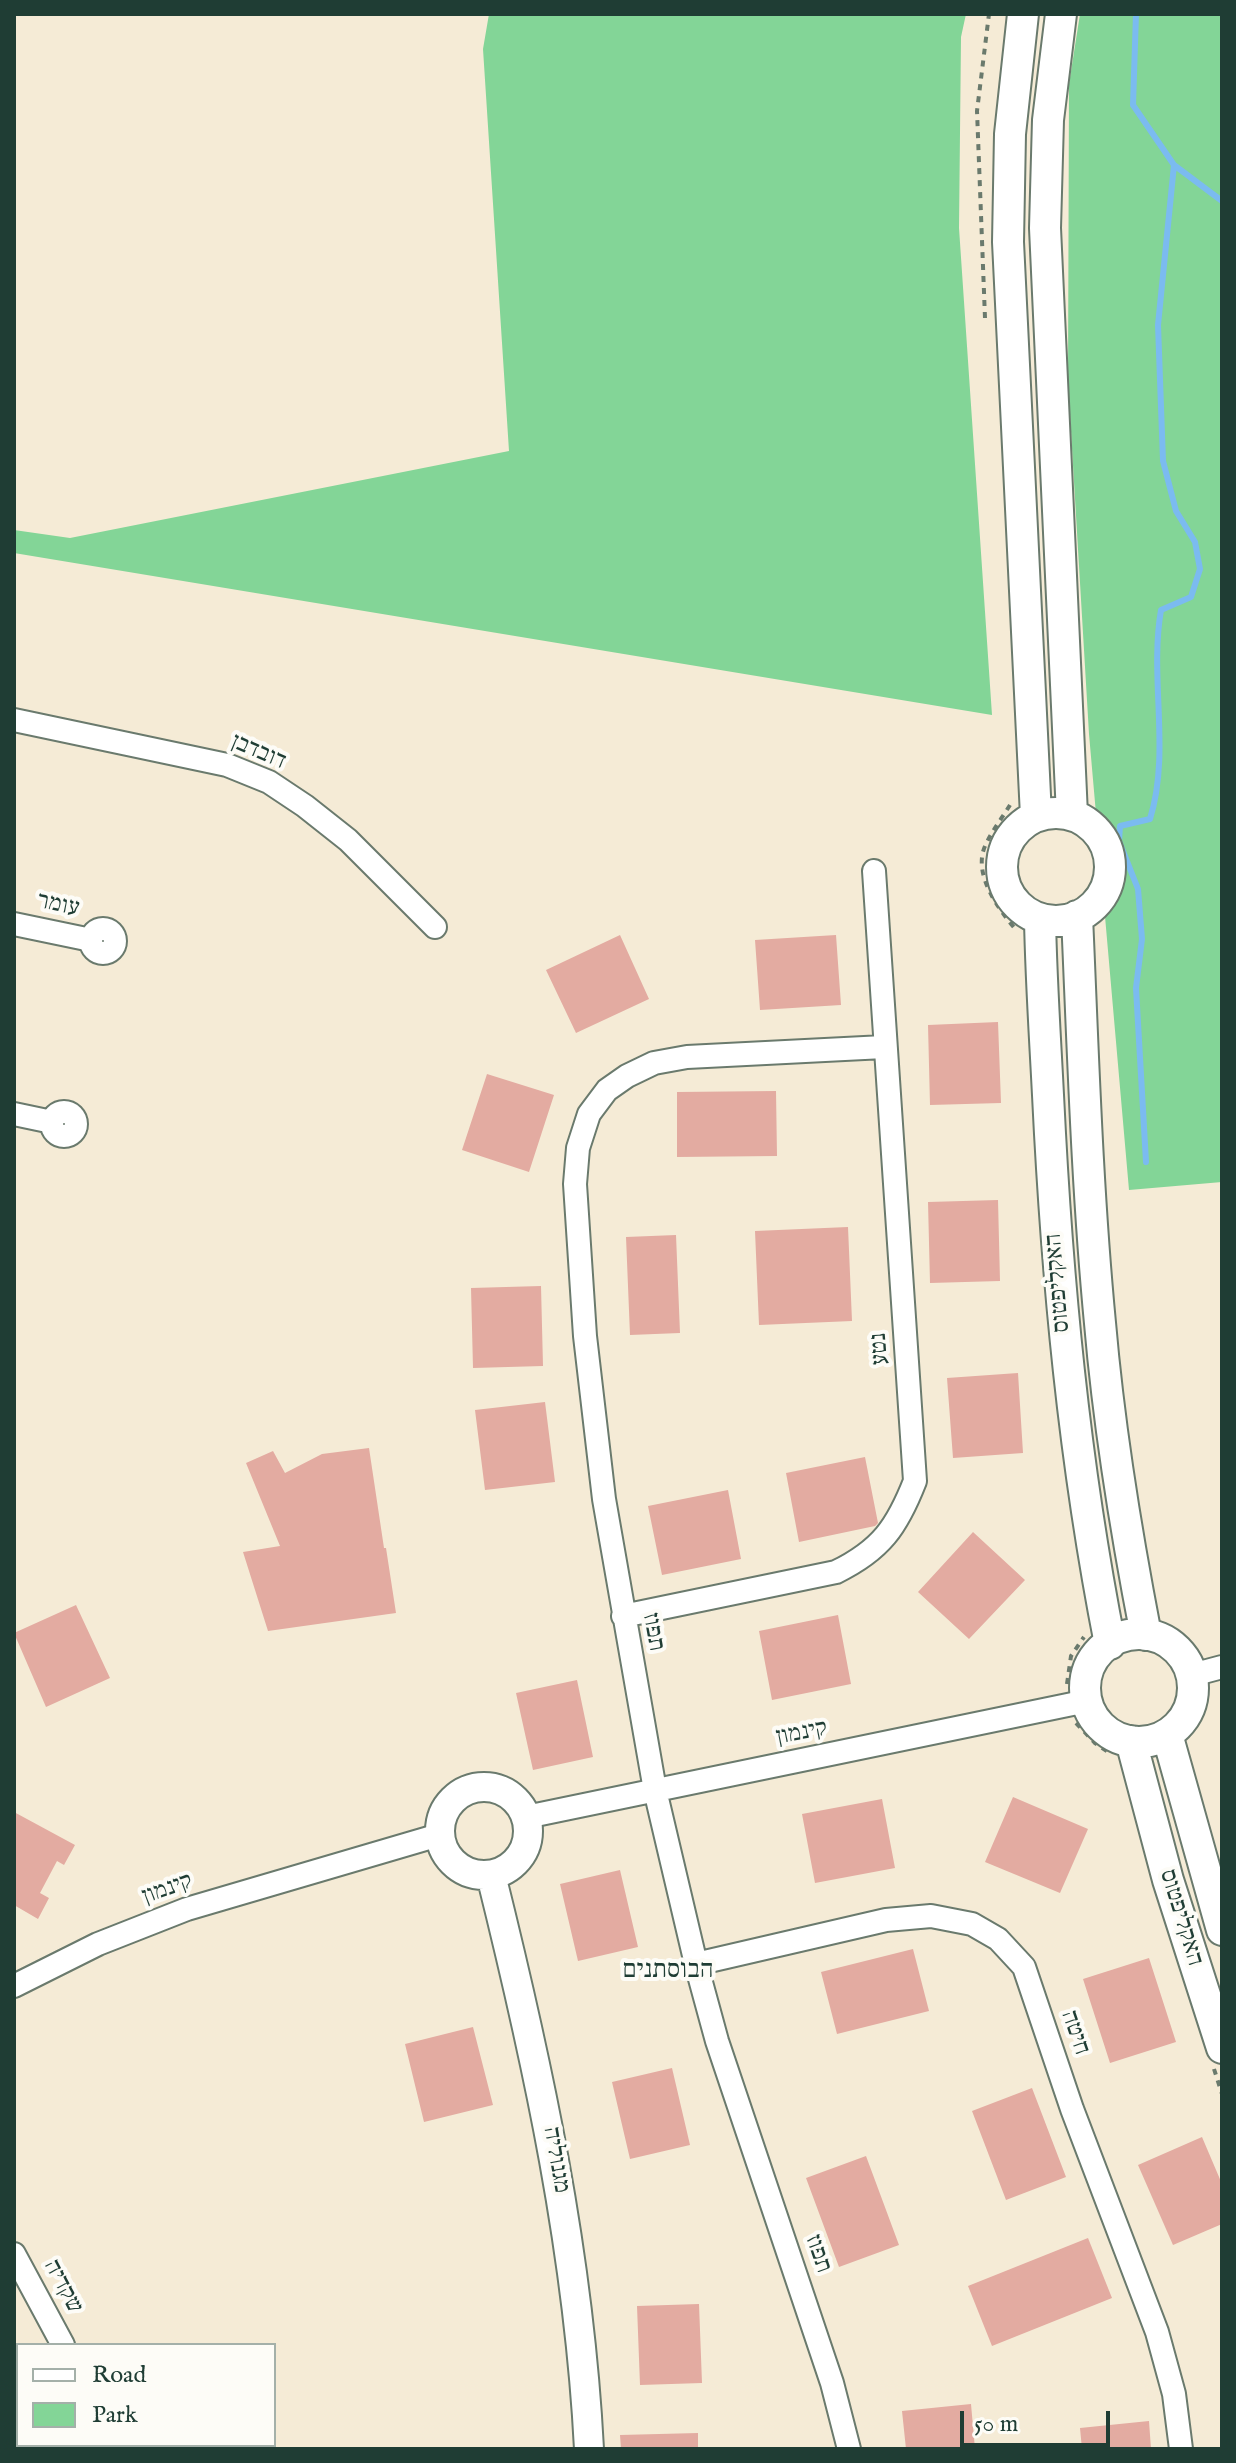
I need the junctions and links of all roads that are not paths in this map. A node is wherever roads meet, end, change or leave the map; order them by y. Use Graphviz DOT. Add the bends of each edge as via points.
graph roads {
  1 [pos="1023,14"];
  2 [pos="1061,14"];
  3 [pos="14,720"];
  4 [pos="1072,815"];
  5 [pos="1036,816"];
  6 [pos="874,871"];
  7 [pos="1077,916"];
  8 [pos="1040,919"];
  9 [pos="14,924"];
  10 [pos="435,927"];
  11 [pos="91,940"];
  12 [pos="884,1047"];
  13 [pos="14,1114"];
  14 [pos="52,1122"];
  15 [pos="623,1616"];
  16 [pos="1146,1635"];
  17 [pos="1110,1644"];
  18 [pos="1222,1667"];
  19 [pos="1192,1675"];
  20 [pos="1087,1701"];
  21 [pos="1167,1734"];
  22 [pos="1131,1741"];
  23 [pos="655,1790"];
  24 [pos="526,1817"];
  25 [pos="439,1835"];
  26 [pos="491,1875"];
  27 [pos="1222,1930"];
  28 [pos="696,1964"];
  29 [pos="14,1986"];
  30 [pos="1222,2048"];
  31 [pos="14,2256"];
  32 [pos="62,2343"];
  33 [pos="589,2449"];
  34 [pos="849,2449"];
  35 [pos="1181,2449"];
  1 -- 5 [label="main road" via="1010,134 1008,242"];
  2 -- 4 [label="main road" via="1048,120 1045,228"];
  3 -- 10 [label="street, דובדבן" via="227,765 269,782 348,840"];
  4 -- 5 [label="main road"];
  4 -- 7 [label="main road" via="1105,842 1110,860 1101,898"];
  5 -- 8 [label="main road" via="1020,826 1005,848 1001,867 1009,896"];
  6 -- 12 [label="street, נטע"];
  7 -- 8 [label="main road" via="1055,922"];
  7 -- 16 [label="main road, האקליפטוס" via="1100,1326 1121,1495"];
  8 -- 17 [label="main road, האקליפטוס" via="1063,1337"];
  9 -- 11 [label="street, עומר"];
  12 -- 15 [label="street, נטע" via="915,1481 903,1513 883,1541 836,1572"];
  12 -- 15 [label="street, תפוז" via="654,1063 607,1090 589,1114 578,1148 575,1184 587,1351"];
  13 -- 14 [label="street"];
  15 -- 23 [label="street, תפוז"];
  16 -- 17 [label="main road"];
  16 -- 19 [label="main road" via="1176,1648"];
  17 -- 20 [label="main road" via="1087,1672"];
  18 -- 19 [label="street"];
  19 -- 21 [label="main road" via="1189,1709"];
  20 -- 22 [label="main road" via="1107,1731"];
  20 -- 23 [label="street, קינמון"];
  21 -- 22 [label="main road"];
  21 -- 27 [label="main road, האקליפטוס"];
  22 -- 30 [label="main road, האקליפטוס" via="1172,1894"];
  23 -- 24 [label="street, קינמון"];
  23 -- 28 [label="street, תפוז"];
  24 -- 25 [label="street" via="520,1805 500,1790 475,1788 452,1800"];
  24 -- 26 [label="street" via="522,1854"];
  25 -- 26 [label="street" via="443,1849 462,1870"];
  25 -- 29 [label="street, קינמון" via="187,1909 98,1944"];
  26 -- 33 [label="street, מגנוליה" via="534,2049 567,2229"];
  28 -- 34 [label="street, תפוז"];
  28 -- 35 [label="street, חיטה" via="886,1920 931,1916 972,1924 998,1939 1024,1967 1157,2332 1174,2394"];
  31 -- 32 [label="street, שקדיה"];
}
